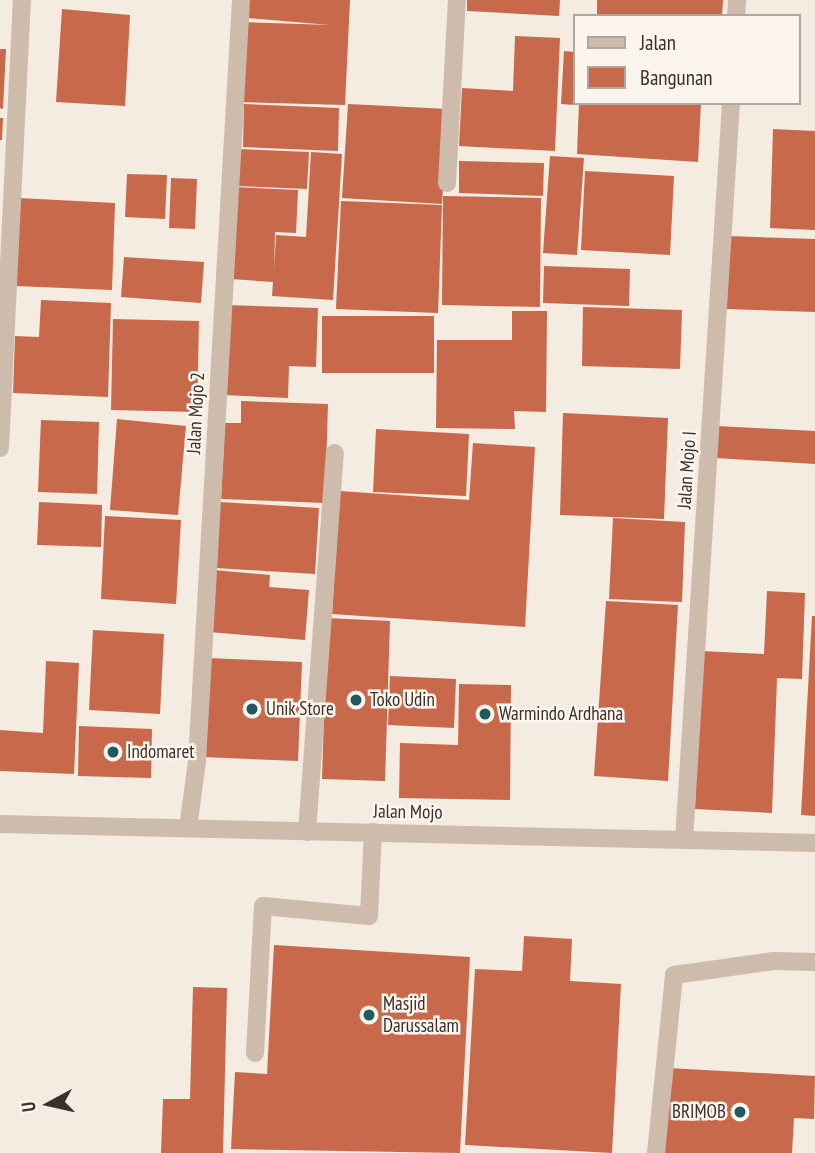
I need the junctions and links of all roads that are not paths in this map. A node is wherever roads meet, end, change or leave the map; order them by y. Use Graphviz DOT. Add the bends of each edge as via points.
graph roads {
  1 [pos="22,0"];
  2 [pos="241,0"];
  3 [pos="457,0"];
  4 [pos="731,105"];
  5 [pos="447,183"];
  6 [pos="0,448"];
  7 [pos="335,453"];
  8 [pos="0,824"];
  9 [pos="188,828"];
  10 [pos="306,832"];
  11 [pos="373,832"];
  12 [pos="684,840"];
  13 [pos="815,843"];
  14 [pos="815,962"];
  15 [pos="255,1053"];
  16 [pos="656,1153"];
  1 -- 6 [label="street"];
  2 -- 9 [label="street, Jalan Mojo 2" via="197,761"];
  3 -- 5 [label="street"];
  4 -- 12 [label="street, Jalan Mojo I"];
  7 -- 10 [label="street"];
  8 -- 9 [label="street, Jalan Mojo"];
  9 -- 10 [label="street, Jalan Mojo"];
  10 -- 11 [label="street, Jalan Mojo"];
  11 -- 12 [label="street, Jalan Mojo"];
  11 -- 15 [label="street" via="369,916 263,906"];
  12 -- 13 [label="street, Jalan Mojo"];
  14 -- 16 [label="street" via="774,961 674,975"];
}
